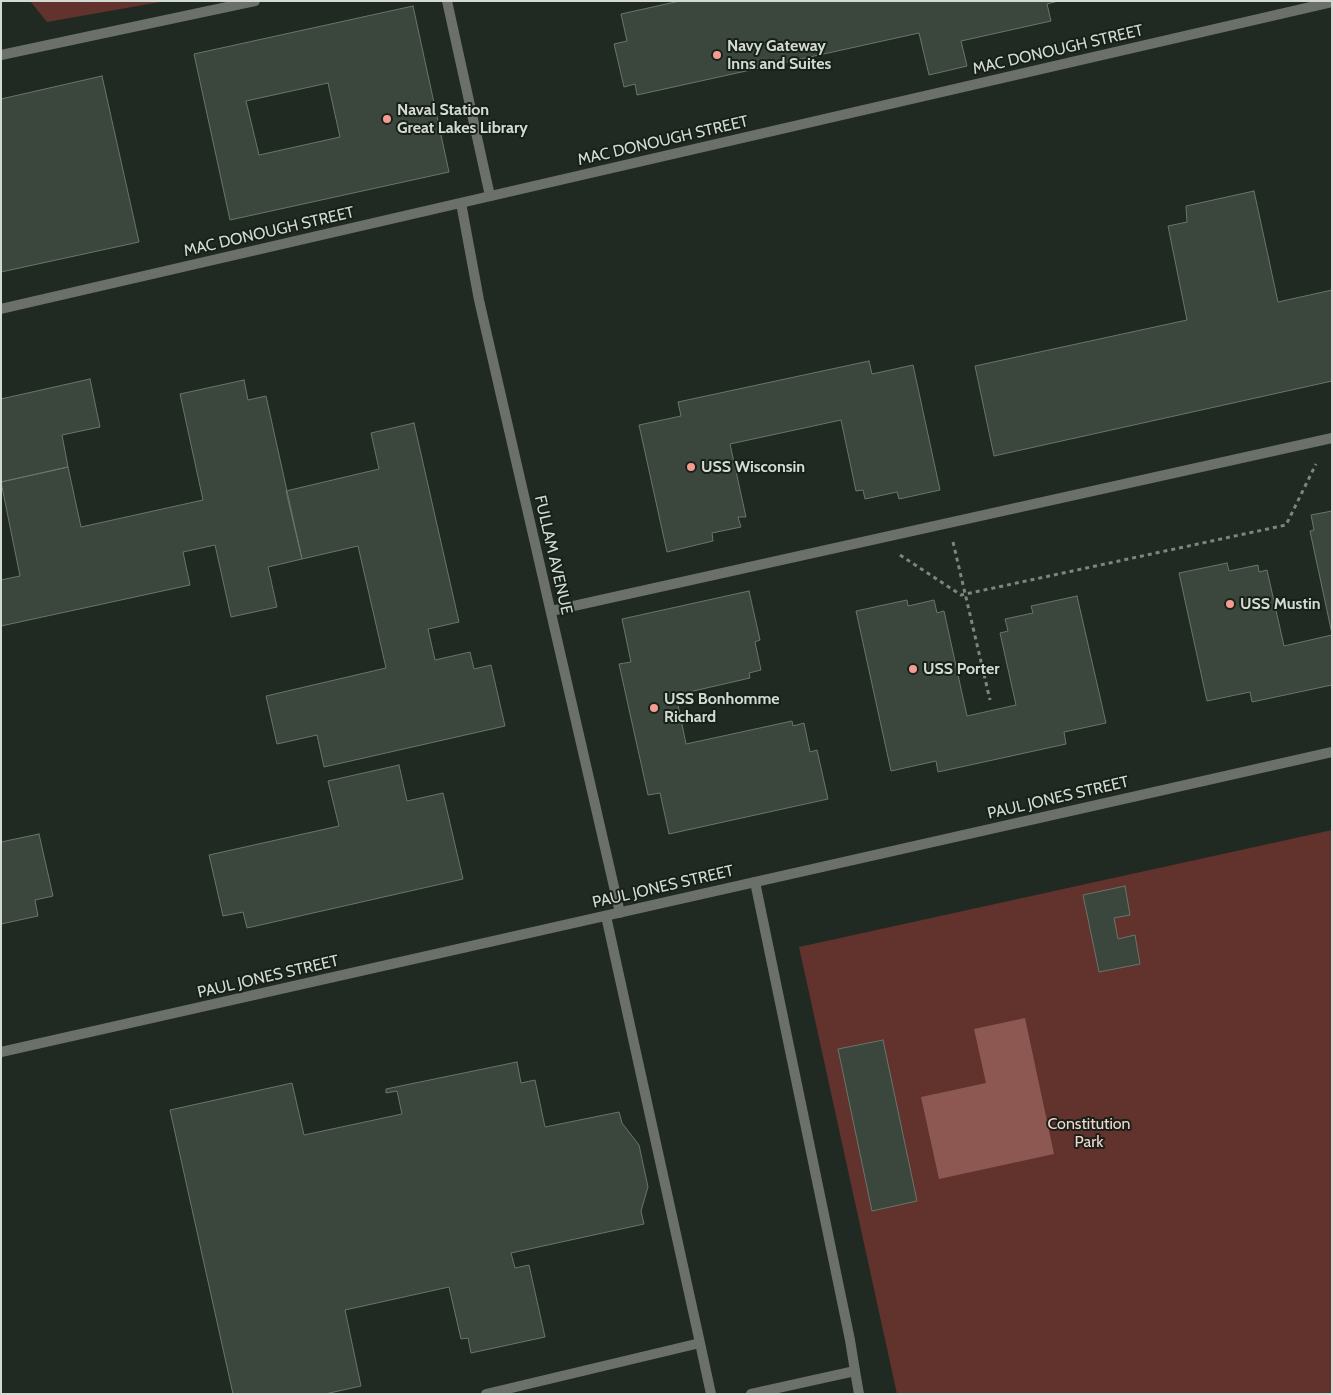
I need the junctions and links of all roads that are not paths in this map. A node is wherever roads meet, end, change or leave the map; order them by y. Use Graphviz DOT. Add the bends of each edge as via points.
graph roads {
  1 [pos="255,1"];
  2 [pos="447,1"];
  3 [pos="1332,2"];
  4 [pos="1,55"];
  5 [pos="490,196"];
  6 [pos="460,203"];
  7 [pos="1,309"];
  8 [pos="1330,438"];
  9 [pos="551,611"];
  10 [pos="1332,752"];
  11 [pos="754,882"];
  12 [pos="620,913"];
  13 [pos="606,916"];
  14 [pos="1,1052"];
  15 [pos="700,1343"];
  16 [pos="855,1371"];
  17 [pos="486,1394"];
  18 [pos="711,1394"];
  19 [pos="752,1394"];
  20 [pos="859,1394"];
  1 -- 4 [label="street"];
  2 -- 5 [label="street"];
  3 -- 5 [label="street, MAC DONOUGH STREET"];
  5 -- 6 [label="street, MAC DONOUGH STREET"];
  6 -- 7 [label="street, MAC DONOUGH STREET"];
  6 -- 9 [label="street, FULLAM AVENUE" via="479,300"];
  8 -- 9 [label="street"];
  9 -- 12 [label="street, FULLAM AVENUE"];
  10 -- 11 [label="street, PAUL JONES STREET"];
  11 -- 12 [label="street, PAUL JONES STREET"];
  11 -- 16 [label="street"];
  12 -- 13 [label="street, PAUL JONES STREET"];
  13 -- 14 [label="street, PAUL JONES STREET"];
  13 -- 15 [label="street"];
  15 -- 17 [label="street"];
  15 -- 18 [label="street"];
  16 -- 19 [label="street"];
  16 -- 20 [label="street"];
}
